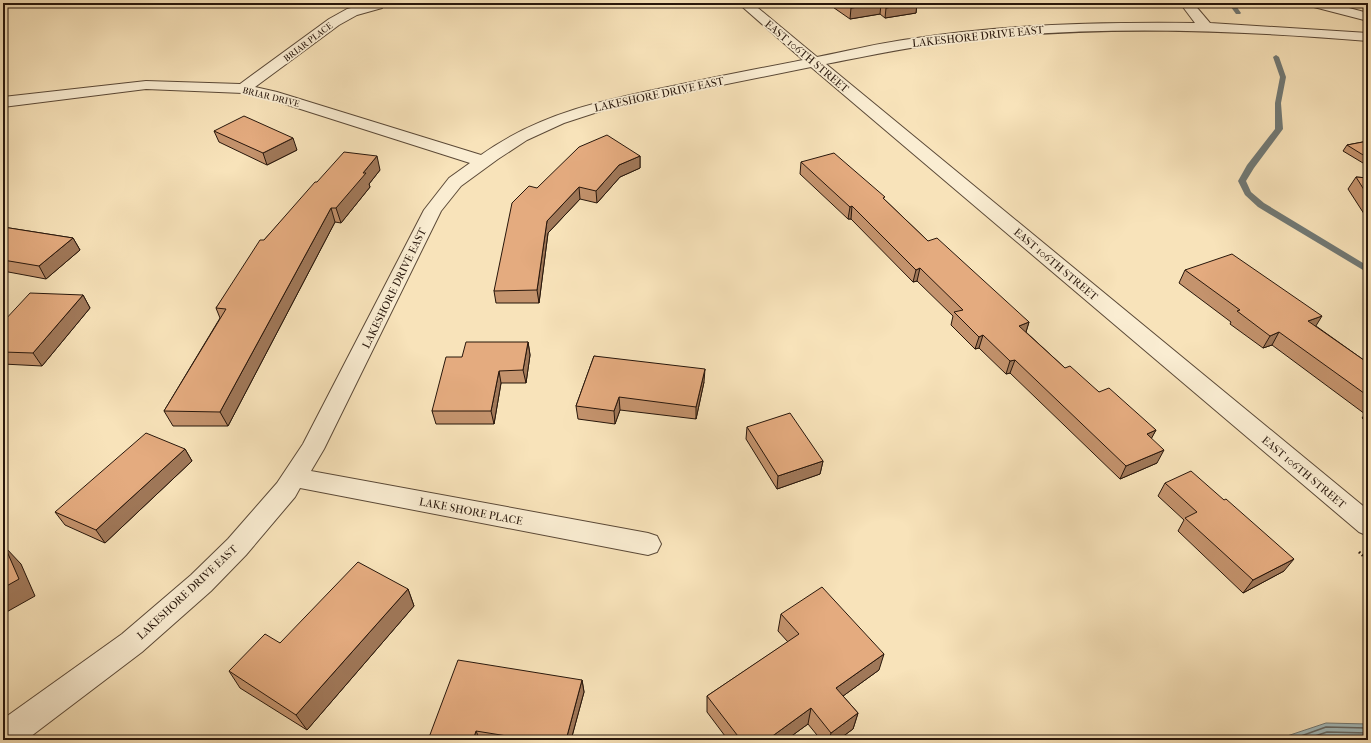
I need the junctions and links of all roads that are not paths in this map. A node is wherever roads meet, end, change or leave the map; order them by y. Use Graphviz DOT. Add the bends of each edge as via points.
graph roads {
  1 [pos="744,3"];
  2 [pos="1186,3"];
  3 [pos="1315,3"];
  4 [pos="1358,3"];
  5 [pos="377,5"];
  6 [pos="1368,13"];
  7 [pos="1368,17"];
  8 [pos="1205,26"];
  9 [pos="1368,37"];
  10 [pos="814,62"];
  11 [pos="243,89"];
  12 [pos="3,102"];
  13 [pos="483,162"];
  14 [pos="294,477"];
  15 [pos="1368,525"];
  16 [pos="648,544"];
  17 [pos="3,738"];
  1 -- 10 [label="street, EAST 106TH STREET"];
  2 -- 8 [label="street"];
  3 -- 7 [label="street"];
  4 -- 6 [label="street"];
  5 -- 11 [label="street, BRIAR PLACE" via="352,12 334,22"];
  8 -- 9 [label="street, LAKESHORE DRIVE EAST"];
  8 -- 10 [label="street, LAKESHORE DRIVE EAST" via="1121,26 1002,32 909,43"];
  10 -- 13 [label="street, LAKESHORE DRIVE EAST" via="608,103 558,120 521,137"];
  10 -- 15 [label="street, EAST 106TH STREET"];
  11 -- 12 [label="street, BRIAR DRIVE" via="146,85"];
  11 -- 13 [label="street, BRIAR DRIVE"];
  13 -- 14 [label="street, LAKESHORE DRIVE EAST" via="455,182 433,210 312,449"];
  14 -- 16 [label="street, LAKE SHORE PLACE"];
  14 -- 17 [label="street, LAKESHORE DRIVE EAST" via="237,548 201,583 132,644"];
}
